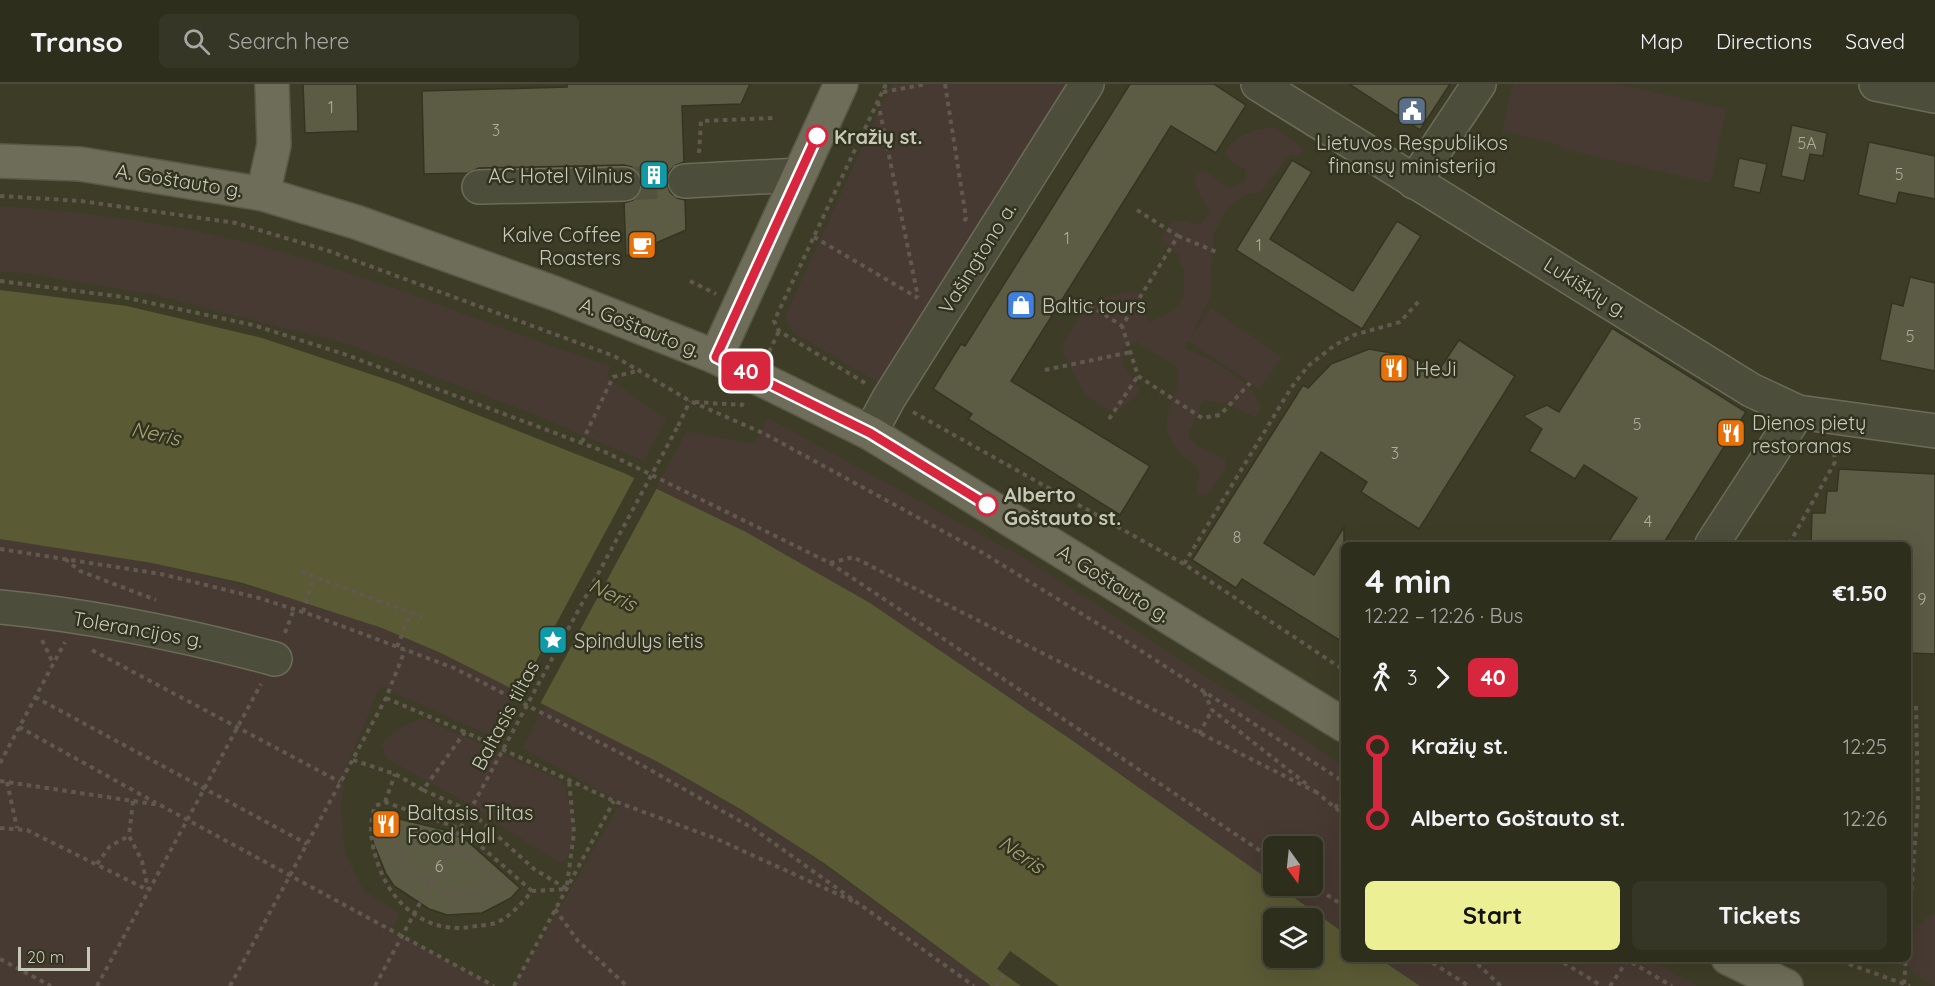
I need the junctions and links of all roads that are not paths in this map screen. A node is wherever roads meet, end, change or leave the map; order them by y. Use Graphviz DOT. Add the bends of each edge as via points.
graph roads {
  1 [pos="272,84"];
  2 [pos="841,84"];
  3 [pos="1087,84"];
  4 [pos="1258,84"];
  5 [pos="1479,84"];
  6 [pos="1876,84"];
  7 [pos="1935,96"];
  8 [pos="0,161"];
  9 [pos="799,175"];
  10 [pos="692,181"];
  11 [pos="1414,182"];
  12 [pos="624,184"];
  13 [pos="479,187"];
  14 [pos="263,194"];
  15 [pos="716,357"];
  16 [pos="1798,412"];
  17 [pos="1935,431"];
  18 [pos="870,433"];
  19 [pos="1713,542"];
  20 [pos="0,607"];
  21 [pos="275,658"];
  22 [pos="1341,723"];
  23 [pos="1736,962"];
  24 [pos="1786,986"];
  1 -- 14 [label="main road" via="274,145"];
  2 -- 9 [label="main road"];
  3 -- 18 [label="street, Vašingtono a."];
  4 -- 11 [label="street, Lukiškių g."];
  5 -- 11 [label="street"];
  6 -- 7 [label="street"];
  8 -- 14 [label="main road, A. Goštauto g." via="80,164"];
  9 -- 10 [label="street"];
  9 -- 15 [label="main road"];
  11 -- 16 [label="street, Lukiškių g." via="1751,390"];
  12 -- 13 [label="street"];
  14 -- 15 [label="main road, A. Goštauto g." via="356,222 554,293"];
  15 -- 18 [label="main road, A. Goštauto g."];
  16 -- 17 [label="street, Lukiškių g."];
  16 -- 19 [label="street"];
  18 -- 22 [label="main road, A. Goštauto g."];
  20 -- 21 [label="street, Tolerancijos g." via="83,633 213,642"];
  23 -- 24 [label="main road"];
}
